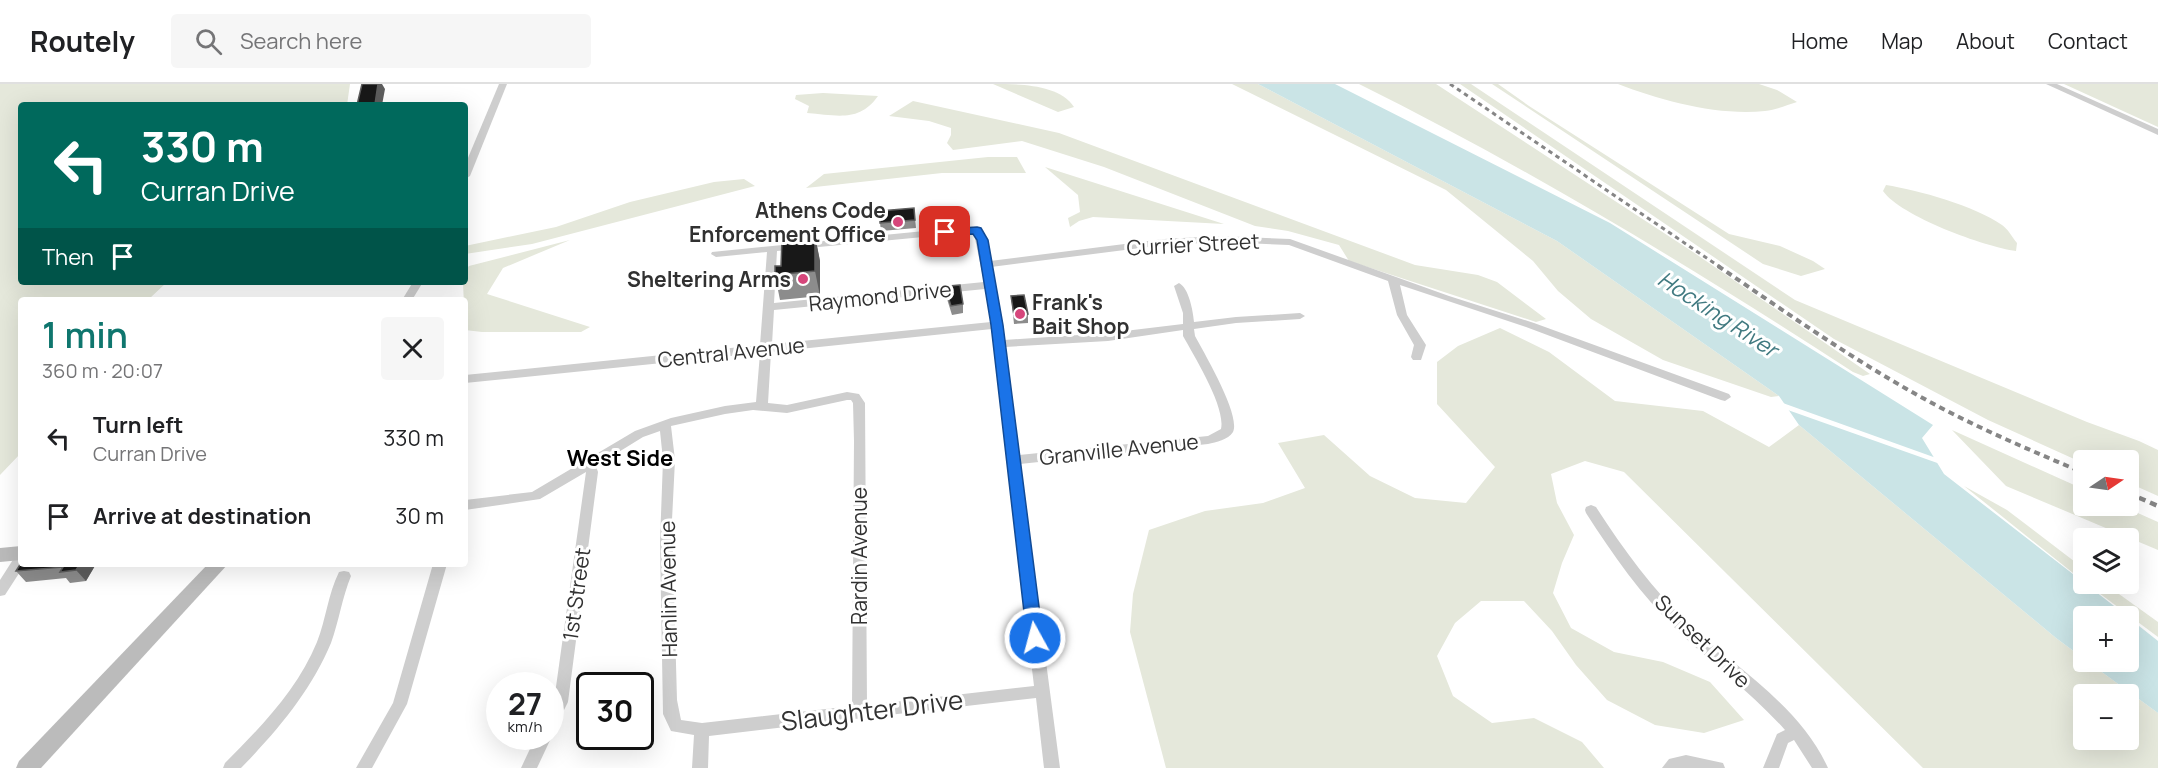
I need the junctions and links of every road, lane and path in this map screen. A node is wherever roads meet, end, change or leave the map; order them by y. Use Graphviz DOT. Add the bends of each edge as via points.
graph roads {
  1 [pos="503,84"];
  2 [pos="2050,84"];
  3 [pos="2158,132"];
  4 [pos="468,169"];
  5 [pos="772,249"];
  6 [pos="716,254"];
  7 [pos="987,264"];
  8 [pos="1393,279"];
  9 [pos="990,285"];
  10 [pos="1179,286"];
  11 [pos="769,307"];
  12 [pos="1300,316"];
  13 [pos="997,325"];
  14 [pos="1188,327"];
  15 [pos="999,344"];
  16 [pos="766,348"];
  17 [pos="1417,357"];
  18 [pos="468,379"];
  19 [pos="1725,397"];
  20 [pos="762,407"];
  21 [pos="665,424"];
  22 [pos="1013,460"];
  23 [pos="589,464"];
  24 [pos="468,505"];
  25 [pos="1591,510"];
  26 [pos="10,556"];
  27 [pos="216,567"];
  28 [pos="439,567"];
  29 [pos="344,576"];
  30 [pos="0,591"];
  31 [pos="564,681"];
  32 [pos="1042,690"];
  33 [pos="860,710"];
  34 [pos="702,729"];
  35 [pos="1795,732"];
  36 [pos="537,750"];
  37 [pos="27,768"];
  38 [pos="231,768"];
  39 [pos="364,768"];
  40 [pos="529,768"];
  41 [pos="700,768"];
  42 [pos="1052,768"];
  43 [pos="1670,768"];
  44 [pos="1717,768"];
  45 [pos="1771,768"];
  46 [pos="1820,768"];
  1 -- 4 [label="street"];
  2 -- 3 [label="street"];
  5 -- 6 [label="street"];
  5 -- 7 [label="street" via="977,231"];
  5 -- 11 [label="street"];
  7 -- 8 [label="street, Currier Street" via="1164,242 1275,240 1317,250"];
  7 -- 9 [label="street"];
  8 -- 17 [label="street" via="1400,308 1420,345"];
  8 -- 19 [label="street, Currier Street"];
  9 -- 11 [label="street, Raymond Drive"];
  9 -- 13 [label="street"];
  10 -- 14 [label="street" via="1188,313"];
  11 -- 16 [label="street"];
  12 -- 14 [label="street"];
  13 -- 15 [label="street"];
  13 -- 16 [label="street, Central Avenue"];
  14 -- 15 [label="street"];
  14 -- 22 [label="street, Granville Avenue" via="1229,421 1224,434 1208,440"];
  15 -- 22 [label="street"];
  16 -- 18 [label="street, Central Avenue"];
  16 -- 20 [label="street"];
  20 -- 21 [label="street" via="706,413"];
  20 -- 33 [label="street, Rardin Avenue" via="787,409 849,396 859,402"];
  21 -- 23 [label="street" via="639,434"];
  21 -- 34 [label="street, Hanlin Avenue" via="670,443 666,592 671,714 676,726"];
  22 -- 32 [label="street"];
  23 -- 24 [label="street" via="530,497"];
  23 -- 31 [label="street, 1st Street" via="592,472"];
  25 -- 35 [label="street, Sunset Drive" via="1663,607"];
  26 -- 30 [label="street"];
  27 -- 37 [label="street"];
  28 -- 39 [label="street" via="400,704"];
  29 -- 38 [label="street" via="325,641 314,662 287,704"];
  32 -- 33 [label="street, Slaughter Drive"];
  32 -- 42 [label="street"];
  33 -- 34 [label="street, Slaughter Drive"];
  34 -- 41 [label="street"];
  35 -- 45 [label="street" via="1782,738"];
  35 -- 46 [label="street, Sunset Drive"];
  36 -- 40 [label="street"];
  43 -- 44 [label="street" via="1684,762"];
}
